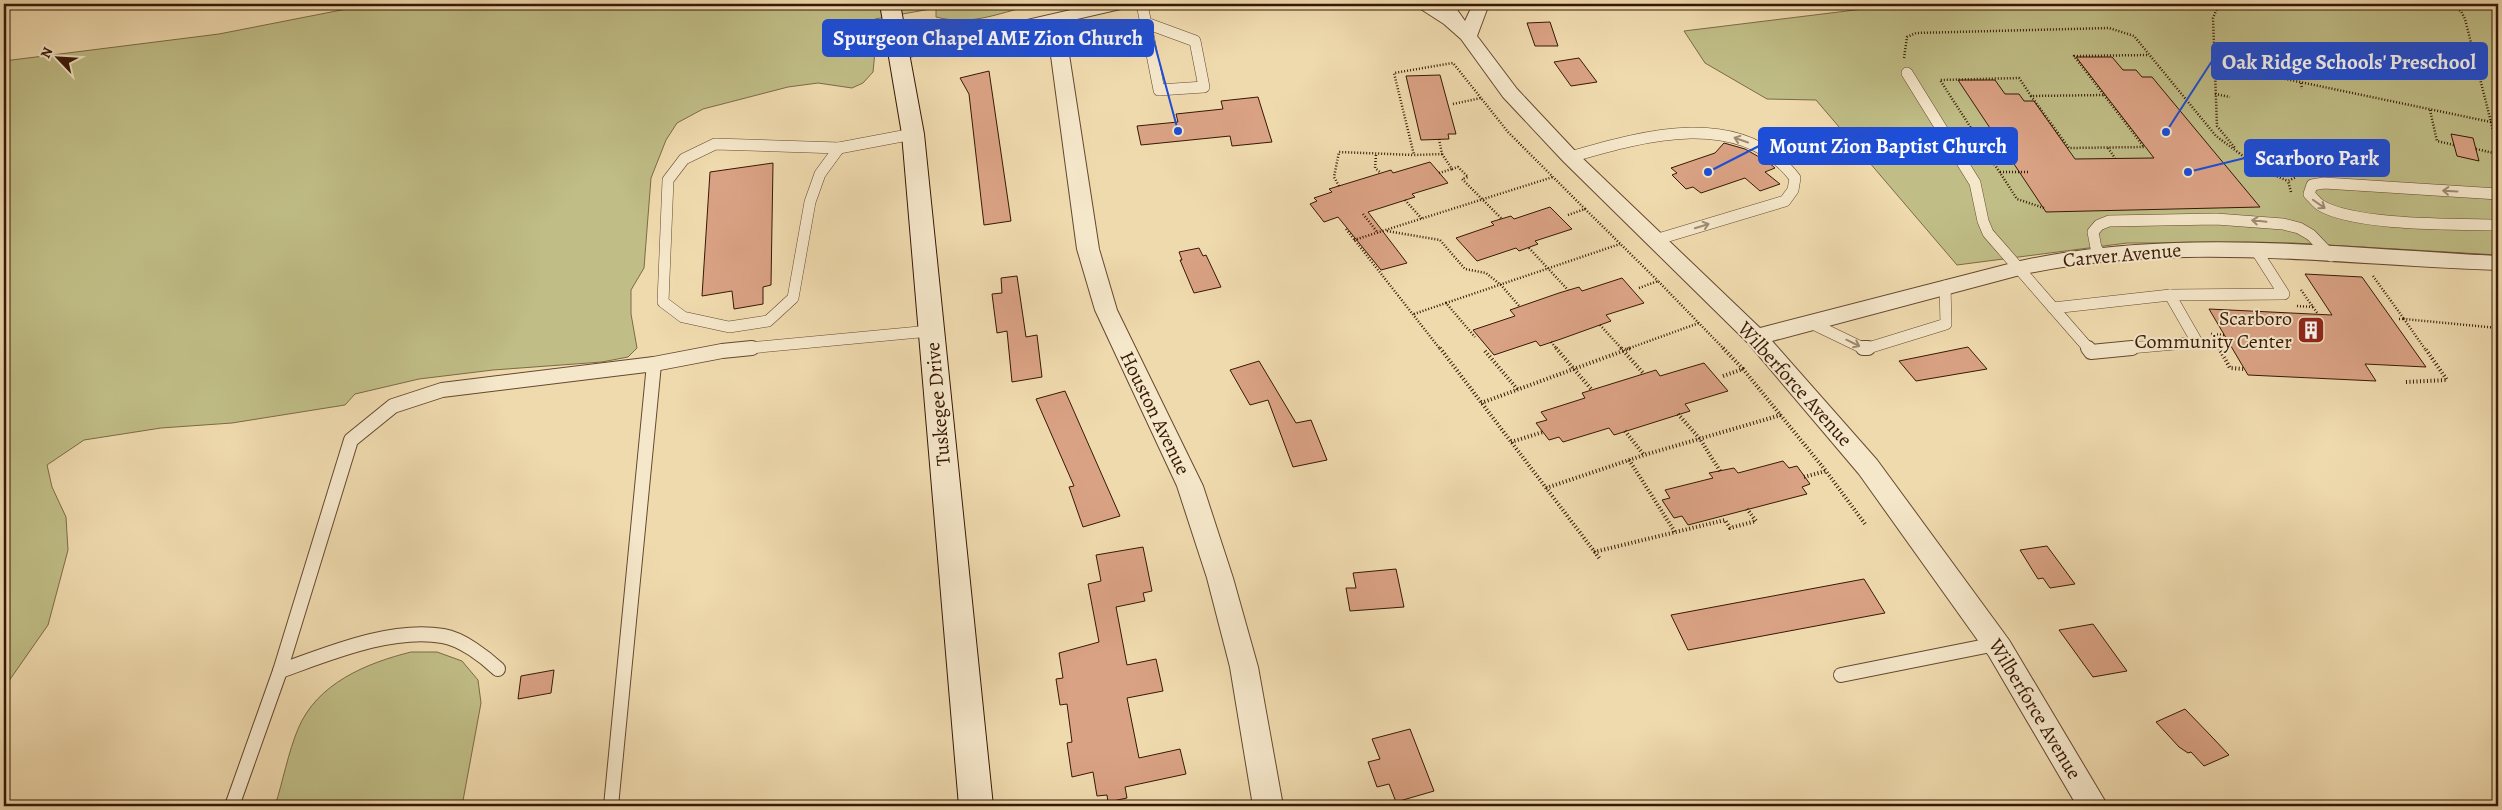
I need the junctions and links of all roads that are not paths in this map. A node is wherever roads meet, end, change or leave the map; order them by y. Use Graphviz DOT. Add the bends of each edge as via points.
graph roads {
  1 [pos="890,4"];
  2 [pos="1119,4"];
  3 [pos="1142,4"];
  4 [pos="1422,4"];
  5 [pos="1444,4"];
  6 [pos="1481,4"];
  7 [pos="1055,18"];
  8 [pos="1146,23"];
  9 [pos="1468,36"];
  10 [pos="900,54"];
  11 [pos="1907,73"];
  12 [pos="913,134"];
  13 [pos="839,148"];
  14 [pos="1570,157"];
  15 [pos="2498,194"];
  16 [pos="2498,225"];
  17 [pos="1655,240"];
  18 [pos="2256,250"];
  19 [pos="2101,255"];
  20 [pos="2331,256"];
  21 [pos="2498,263"];
  22 [pos="2020,268"];
  23 [pos="1945,286"];
  24 [pos="2170,295"];
  25 [pos="2054,308"];
  26 [pos="1809,322"];
  27 [pos="930,331"];
  28 [pos="1756,336"];
  29 [pos="654,364"];
  30 [pos="1996,644"];
  31 [pos="498,669"];
  32 [pos="280,671"];
  33 [pos="1841,675"];
  34 [pos="232,806"];
  35 [pos="611,806"];
  36 [pos="976,806"];
  37 [pos="1268,806"];
  38 [pos="2093,806"];
  1 -- 10 [label="street, Tuskegee Drive"];
  2 -- 7 [label="street"];
  3 -- 8 [label="lane"];
  4 -- 9 [label="street" via="1450,20"];
  5 -- 9 [label="street, Wilberforce Avenue"];
  6 -- 9 [label="street"];
  7 -- 10 [label="street"];
  7 -- 37 [label="street, Houston Avenue" via="1088,249 1097,283 1113,328 1190,486 1244,667"];
  8 -- 8 [label="lane" via="1159,90 1204,87 1195,41"];
  9 -- 14 [label="street, Wilberforce Avenue" via="1510,93"];
  10 -- 12 [label="street, Tuskegee Drive"];
  11 -- 22 [label="lane" via="1975,183 1980,196 1981,222"];
  12 -- 13 [label="lane"];
  12 -- 27 [label="street, Tuskegee Drive"];
  13 -- 13 [label="lane" via="820,174 810,202 793,298 768,321 729,327 683,317 663,302 668,180 684,159 715,144"];
  14 -- 17 [label="street, Wilberforce Avenue"];
  17 -- 14 [label="lane, one-way" via="1785,200 1793,190 1795,178 1783,162 1748,142 1719,133 1669,135 1612,144"];
  15 -- 16 [label="lane, one-way" via="2324,183 2312,185 2309,194 2313,201 2347,216"];
  17 -- 28 [label="street, Wilberforce Avenue"];
  18 -- 19 [label="street, Carver Avenue" via="2177,250"];
  18 -- 20 [label="street, Carver Avenue"];
  18 -- 24 [label="lane" via="2284,294"];
  20 -- 19 [label="lane, one-way" via="2311,235 2299,228 2216,219 2109,221 2093,232"];
  19 -- 22 [label="street, Carver Avenue"];
  20 -- 21 [label="street, Carver Avenue"];
  22 -- 23 [label="street, Carver Avenue"];
  22 -- 25 [label="lane"];
  23 -- 26 [label="street, Carver Avenue"];
  26 -- 23 [label="lane, one-way" via="1865,349 1946,324"];
  24 -- 25 [label="lane"];
  24 -- 25 [label="lane" via="2197,342 2091,352"];
  26 -- 28 [label="street, Carver Avenue"];
  27 -- 29 [label="lane" via="731,350"];
  27 -- 36 [label="street, Tuskegee Drive"];
  28 -- 30 [label="street, Wilberforce Avenue" via="1868,467"];
  29 -- 32 [label="lane" via="442,390 393,406 351,440"];
  29 -- 35 [label="lane"];
  30 -- 33 [label="lane"];
  30 -- 38 [label="street, Wilberforce Avenue"];
  31 -- 32 [label="lane" via="482,654 444,636 404,636 347,647"];
  32 -- 34 [label="lane"];
}
